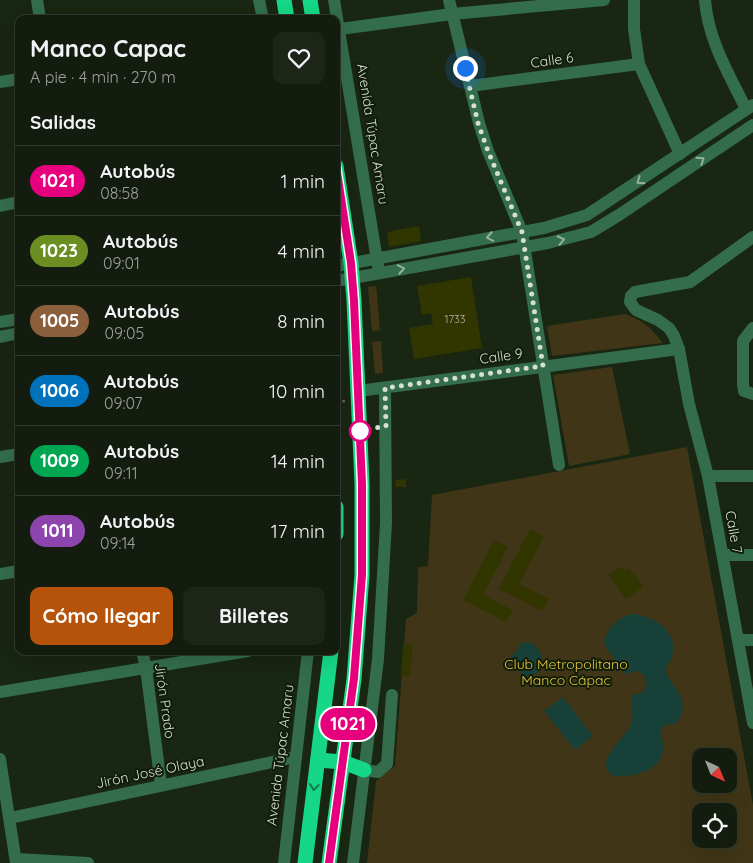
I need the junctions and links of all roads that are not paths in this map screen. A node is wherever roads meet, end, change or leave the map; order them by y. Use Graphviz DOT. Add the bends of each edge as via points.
graph roads {
  1 [pos="37,0"];
  2 [pos="260,0"];
  3 [pos="284,0"];
  4 [pos="310,0"];
  5 [pos="334,0"];
  6 [pos="449,0"];
  7 [pos="604,0"];
  8 [pos="634,0"];
  9 [pos="705,0"];
  10 [pos="452,14"];
  11 [pos="39,15"];
  12 [pos="262,15"];
  13 [pos="286,15"];
  14 [pos="312,15"];
  15 [pos="337,15"];
  16 [pos="340,29"];
  17 [pos="639,64"];
  18 [pos="15,80"];
  19 [pos="0,82"];
  20 [pos="470,86"];
  21 [pos="749,107"];
  22 [pos="753,125"];
  23 [pos="680,154"];
  24 [pos="15,203"];
  25 [pos="0,206"];
  26 [pos="340,207"];
  27 [pos="522,232"];
  28 [pos="753,237"];
  29 [pos="525,247"];
  30 [pos="377,258"];
  31 [pos="346,269"];
  32 [pos="379,273"];
  33 [pos="15,320"];
  34 [pos="0,322"];
  35 [pos="753,328"];
  36 [pos="15,335"];
  37 [pos="0,337"];
  38 [pos="679,349"];
  39 [pos="543,366"];
  40 [pos="385,388"];
  41 [pos="358,391"];
  42 [pos="751,394"];
  43 [pos="15,455"];
  44 [pos="0,457"];
  45 [pos="559,465"];
  46 [pos="708,476"];
  47 [pos="753,476"];
  48 [pos="722,555"];
  49 [pos="753,555"];
  50 [pos="15,572"];
  51 [pos="0,574"];
  52 [pos="738,640"];
  53 [pos="753,640"];
  54 [pos="143,655"];
  55 [pos="224,655"];
  56 [pos="308,655"];
  57 [pos="331,655"];
  58 [pos="146,668"];
  59 [pos="0,692"];
  60 [pos="392,695"];
  61 [pos="753,723"];
  62 [pos="296,757"];
  63 [pos="0,759"];
  64 [pos="318,760"];
  65 [pos="343,762"];
  66 [pos="364,770"];
  67 [pos="161,785"];
  68 [pos="10,818"];
  69 [pos="17,861"];
  70 [pos="88,863"];
  71 [pos="284,863"];
  72 [pos="305,863"];
  73 [pos="330,863"];
  74 [pos="354,863"];
  1 -- 11 [label="street"];
  2 -- 12 [label="street"];
  3 -- 13 [label="highway"];
  4 -- 14 [label="highway"];
  5 -- 15 [label="street, Avenida Túpac Amaru"];
  6 -- 10 [label="street"];
  7 -- 10 [label="street"];
  8 -- 17 [label="street"];
  9 -- 21 [label="street" via="712,38"];
  10 -- 16 [label="street"];
  10 -- 20 [label="street"];
  16 -- 30 [label="street, Avenida Túpac Amaru"];
  17 -- 20 [label="street, Calle 6"];
  17 -- 23 [label="street"];
  18 -- 19 [label="street"];
  20 -- 27 [label="street" via="478,123"];
  21 -- 23 [label="street"];
  29 -- 22 [label="street, one-way" via="574,237 604,225"];
  23 -- 27 [label="street, one-way" via="587,215"];
  24 -- 25 [label="street"];
  26 -- 31 [label="highway"];
  27 -- 29 [label="street"];
  27 -- 30 [label="street, one-way"];
  28 -- 38 [label="street, Calle 7" via="690,282 636,292 631,296 630,302 636,310 669,328"];
  32 -- 29 [label="street, one-way"];
  29 -- 39 [label="street"];
  30 -- 31 [label="street"];
  30 -- 32 [label="street, Avenida Túpac Amaru"];
  31 -- 32 [label="street"];
  31 -- 41 [label="highway"];
  33 -- 34 [label="street"];
  35 -- 42 [label="street" via="744,341 743,385 744,391"];
  36 -- 37 [label="street"];
  38 -- 39 [label="street, Calle 9"];
  38 -- 46 [label="street, Calle 7"];
  39 -- 40 [label="street, Calle 9"];
  39 -- 45 [label="street"];
  40 -- 41 [label="street, Calle 9"];
  40 -- 66 [label="street" via="386,523 378,658"];
  41 -- 65 [label="highway" via="362,575"];
  43 -- 44 [label="street"];
  46 -- 47 [label="street"];
  46 -- 48 [label="street, Calle 7"];
  48 -- 49 [label="street"];
  48 -- 52 [label="street, Calle 7"];
  50 -- 51 [label="street"];
  52 -- 53 [label="street"];
  52 -- 61 [label="street, Calle 7"];
  54 -- 58 [label="street, Jirón Prado"];
  55 -- 58 [label="street"];
  56 -- 62 [label="street, Avenida Túpac Amaru"];
  57 -- 64 [label="highway"];
  58 -- 59 [label="street"];
  58 -- 67 [label="street, Jirón Prado"];
  60 -- 66 [label="street" via="387,764 378,772"];
  62 -- 67 [label="street, Jirón José Olaya"];
  62 -- 71 [label="street, Avenida Túpac Amaru"];
  63 -- 68 [label="street"];
  64 -- 65 [label="highway"];
  64 -- 72 [label="highway, one-way"];
  65 -- 66 [label="highway"];
  65 -- 73 [label="highway"];
  66 -- 74 [label="street"];
  67 -- 68 [label="street, Jirón José Olaya"];
  68 -- 69 [label="street"];
  69 -- 70 [label="street"];
}
